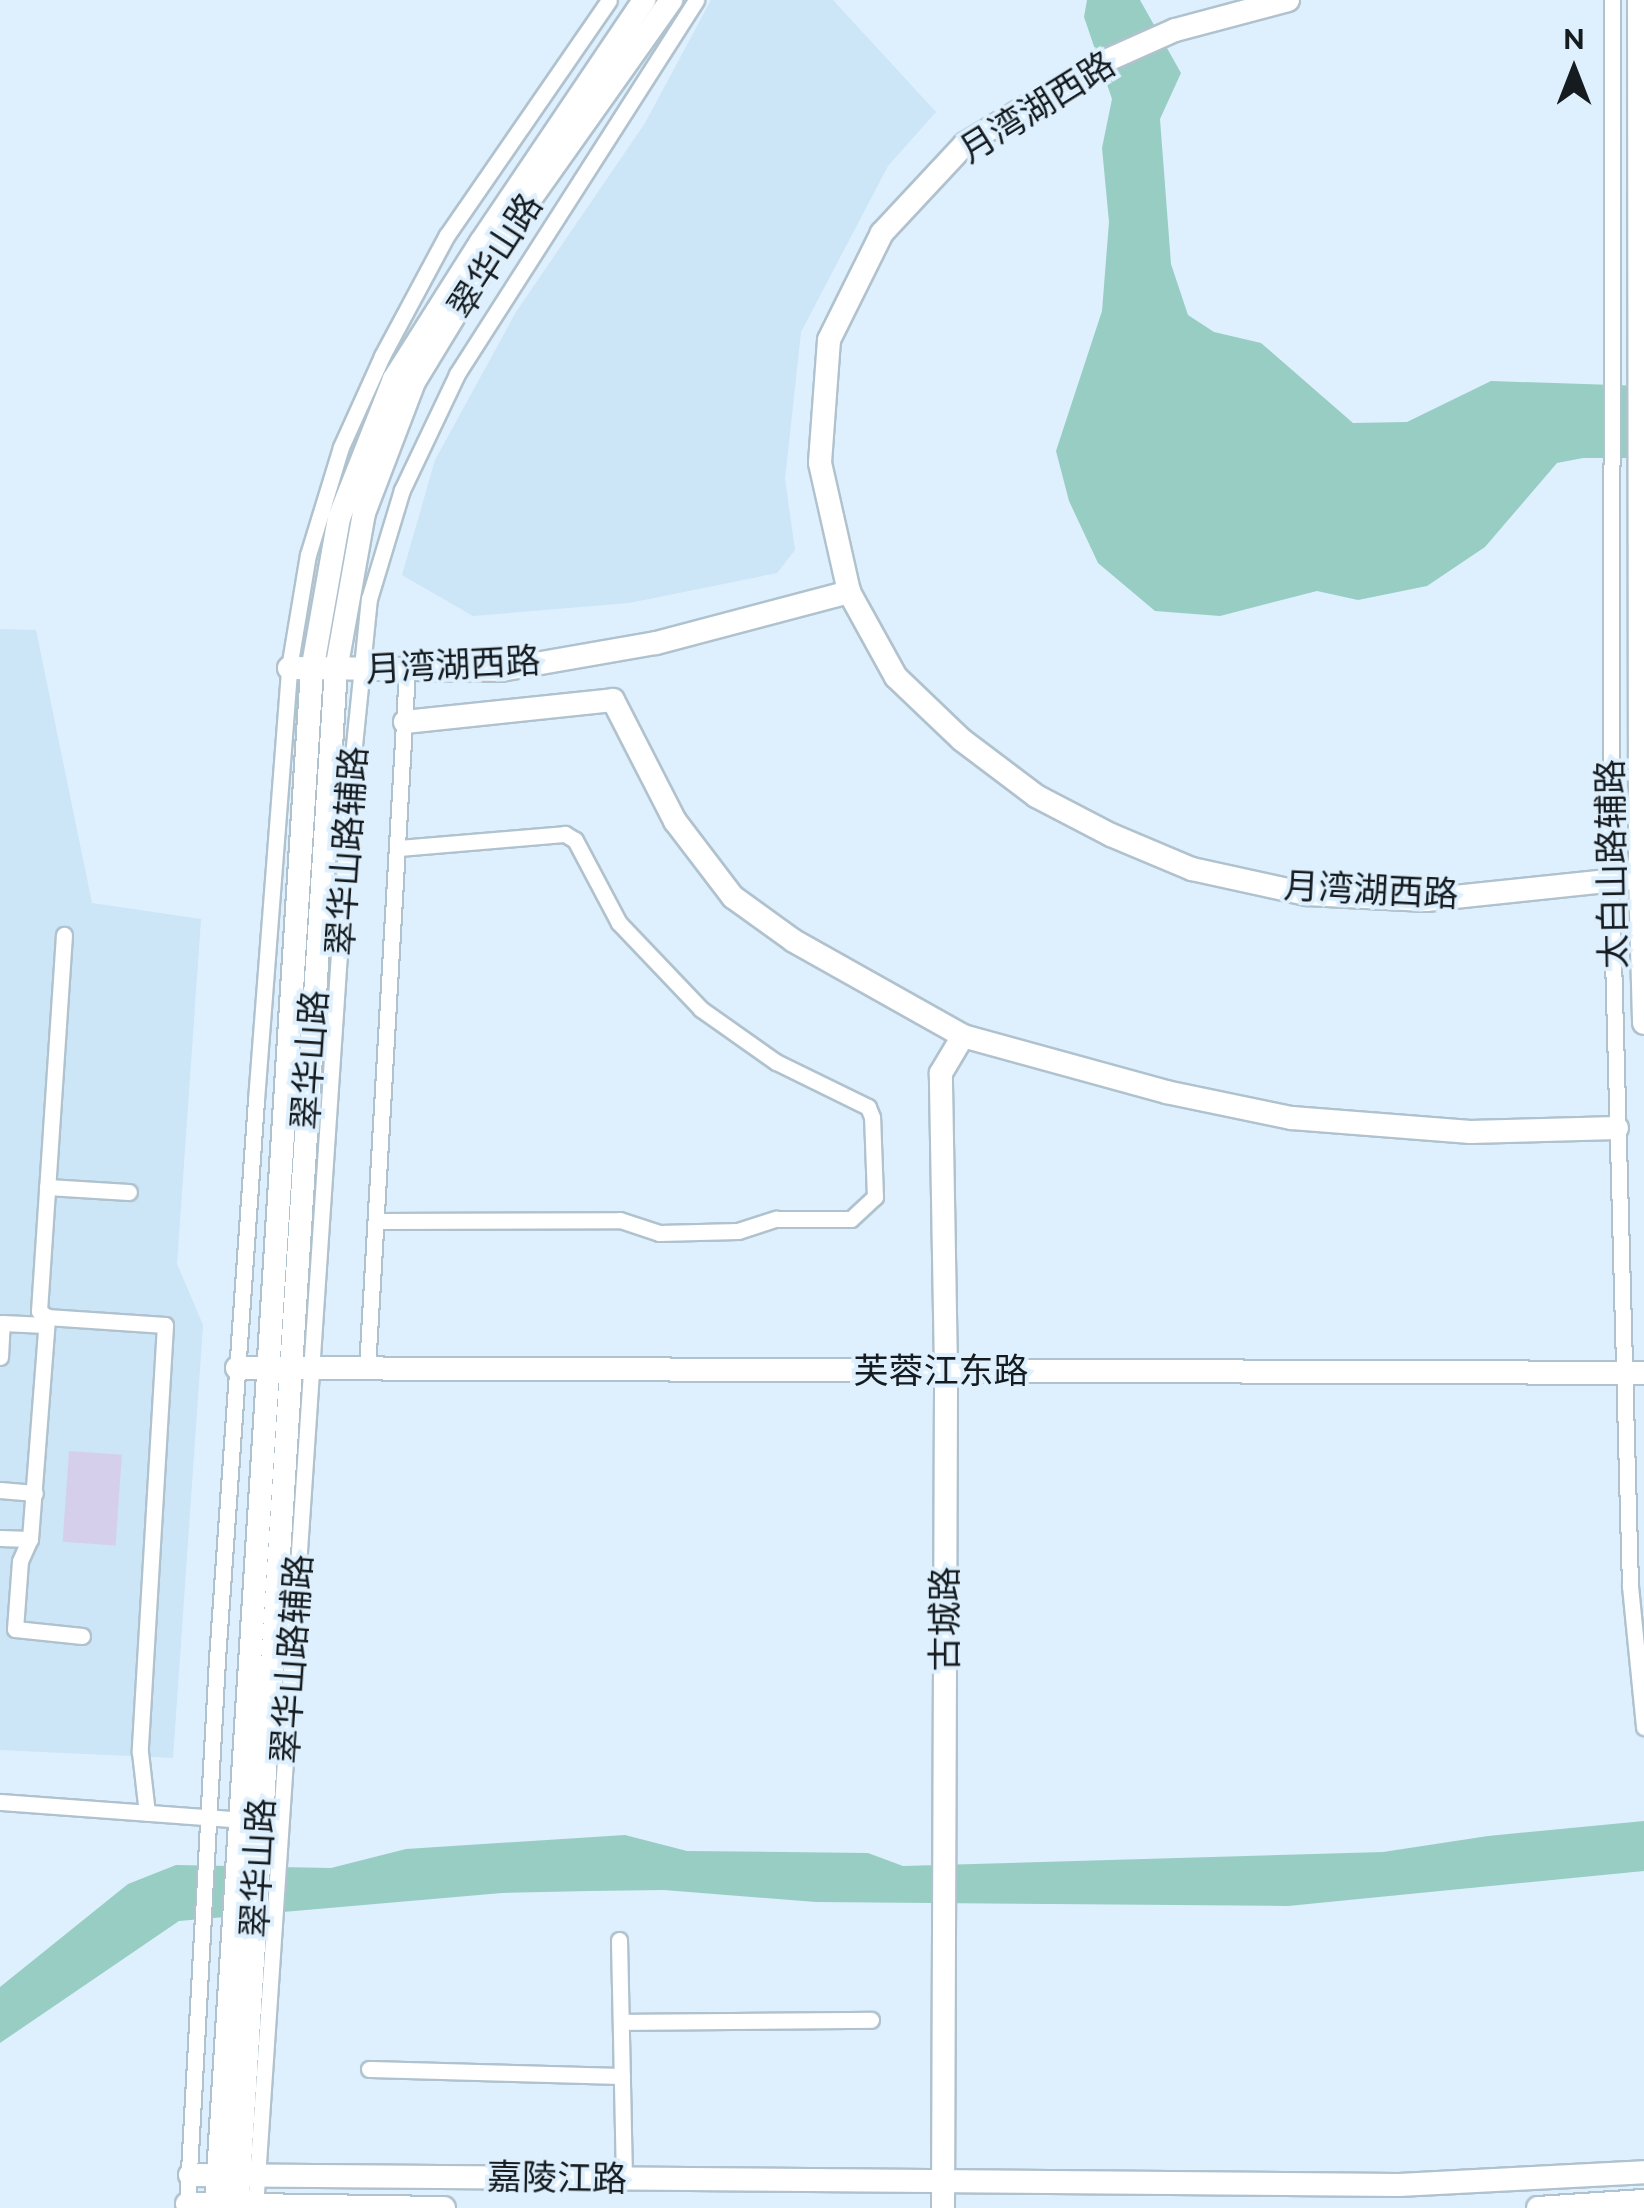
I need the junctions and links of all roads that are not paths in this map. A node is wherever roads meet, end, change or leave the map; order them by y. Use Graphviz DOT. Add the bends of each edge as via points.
graph roads {
  1 [pos="609,0"];
  2 [pos="644,0"];
  3 [pos="671,0"];
  4 [pos="696,0"];
  5 [pos="1288,0"];
  6 [pos="1612,0"];
  7 [pos="1639,0"];
  8 [pos="1642,462"];
  9 [pos="849,592"];
  10 [pos="300,670"];
  11 [pos="336,670"];
  12 [pos="362,670"];
  13 [pos="408,670"];
  14 [pos="405,722"];
  15 [pos="398,848"];
  16 [pos="1642,877"];
  17 [pos="1611,884"];
  18 [pos="64,936"];
  19 [pos="1644,1024"];
  20 [pos="963,1036"];
  21 [pos="1617,1128"];
  22 [pos="47,1186"];
  23 [pos="129,1192"];
  24 [pos="376,1221"];
  25 [pos="46,1321"];
  26 [pos="0,1357"];
  27 [pos="237,1368"];
  28 [pos="288,1369"];
  29 [pos="367,1369"];
  30 [pos="946,1370"];
  31 [pos="1633,1374"];
  32 [pos="0,1490"];
  33 [pos="35,1492"];
  34 [pos="0,1538"];
  35 [pos="30,1540"];
  36 [pos="82,1636"];
  37 [pos="1644,1728"];
  38 [pos="0,1802"];
  39 [pos="148,1813"];
  40 [pos="210,1817"];
  41 [pos="261,1821"];
  42 [pos="259,1854"];
  43 [pos="619,1940"];
  44 [pos="254,1947"];
  45 [pos="871,2020"];
  46 [pos="621,2022"];
  47 [pos="369,2069"];
  48 [pos="622,2076"];
  49 [pos="1644,2172"];
  50 [pos="190,2175"];
  51 [pos="238,2175"];
  52 [pos="624,2178"];
  53 [pos="943,2182"];
  54 [pos="1644,2202"];
  55 [pos="187,2206"];
  56 [pos="236,2207"];
  57 [pos="444,2208"];
  58 [pos="944,2208"];
  59 [pos="1538,2208"];
  1 -- 10 [label="street, 翠华山路辅路" via="447,234 382,356 341,447 308,555"];
  2 -- 10 [label="main road, 翠华山路" via="394,380 339,518"];
  3 -- 11 [label="main road, 翠华山路" via="495,250 414,382 364,513"];
  4 -- 12 [label="street, 翠华山路辅路" via="457,374 402,490 369,599"];
  5 -- 9 [label="main road, 月湾湖西路" via="1174,30 1094,66 965,144 882,233 829,340 820,463"];
  6 -- 17 [label="street, 太白山路辅路"];
  7 -- 8 [label="main road"];
  8 -- 16 [label="main road"];
  9 -- 13 [label="main road, 月湾湖西路" via="620,650 500,670"];
  9 -- 17 [label="main road, 月湾湖西路" via="896,676 962,740 1036,796 1192,869 1308,894 1426,900"];
  10 -- 11 [label="main road, 月湾湖西路"];
  10 -- 27 [label="street, 翠华山路辅路"];
  10 -- 28 [label="main road, 翠华山路"];
  11 -- 12 [label="main road, 月湾湖西路"];
  11 -- 28 [label="main road, 翠华山路"];
  12 -- 13 [label="main road, 月湾湖西路"];
  12 -- 28 [label="street, 翠华山路辅路"];
  13 -- 14 [label="street"];
  14 -- 15 [label="street"];
  14 -- 20 [label="main road" via="612,700 675,821 734,897 794,941"];
  15 -- 24 [label="street"];
  15 -- 24 [label="street" via="564,834 575,840 618,924 701,1009 776,1062 868,1107 875,1196 851,1219 776,1219 738,1232 659,1233 620,1220"];
  16 -- 17 [label="main road, 月湾湖西路"];
  16 -- 19 [label="main road"];
  17 -- 21 [label="street, 太白山路辅路"];
  18 -- 22 [label="street"];
  20 -- 21 [label="main road" via="1166,1092 1292,1118 1470,1132"];
  20 -- 30 [label="main road, 古城路" via="941,1073"];
  21 -- 31 [label="street, 太白山路辅路"];
  22 -- 23 [label="street"];
  22 -- 25 [label="street" via="39,1311"];
  24 -- 29 [label="street"];
  25 -- 26 [label="street" via="2,1323"];
  25 -- 33 [label="street"];
  25 -- 39 [label="street" via="165,1325 140,1752"];
  27 -- 28 [label="main road, 芙蓉江东路"];
  27 -- 40 [label="street, 翠华山路辅路"];
  28 -- 29 [label="main road, 芙蓉江东路"];
  28 -- 41 [label="main road, 翠华山路"];
  28 -- 41 [label="street, 翠华山路辅路"];
  29 -- 30 [label="main road, 芙蓉江东路"];
  30 -- 31 [label="main road, 芙蓉江东路"];
  30 -- 53 [label="main road, 古城路"];
  31 -- 37 [label="street, 太白山路辅路" via="1630,1586"];
  32 -- 33 [label="street"];
  33 -- 35 [label="street"];
  34 -- 35 [label="street"];
  35 -- 36 [label="street" via="20,1561 15,1629"];
  38 -- 39 [label="street"];
  39 -- 40 [label="street"];
  40 -- 41 [label="street"];
  40 -- 50 [label="street, 翠华山路辅路"];
  41 -- 42 [label="main road, 翠华山路"];
  41 -- 42 [label="street, 翠华山路辅路"];
  42 -- 44 [label="main road, 翠华山路"];
  42 -- 44 [label="street, 翠华山路辅路"];
  43 -- 46 [label="street"];
  44 -- 51 [label="main road, 翠华山路"];
  44 -- 51 [label="street, 翠华山路辅路"];
  45 -- 46 [label="street"];
  46 -- 48 [label="street"];
  47 -- 48 [label="street"];
  48 -- 52 [label="street"];
  49 -- 53 [label="main road, 嘉陵江路" via="1399,2185"];
  50 -- 51 [label="main road, 嘉陵江路"];
  50 -- 55 [label="street, 翠华山路辅路"];
  51 -- 52 [label="main road, 嘉陵江路"];
  51 -- 56 [label="main road, 翠华山路"];
  51 -- 56 [label="street, 翠华山路辅路"];
  52 -- 53 [label="main road, 嘉陵江路"];
  53 -- 58 [label="main road, 古城路"];
  54 -- 59 [label="main road"];
  55 -- 56 [label="main road, 嘉陵江路"];
  56 -- 57 [label="main road, 嘉陵江路"];
}
